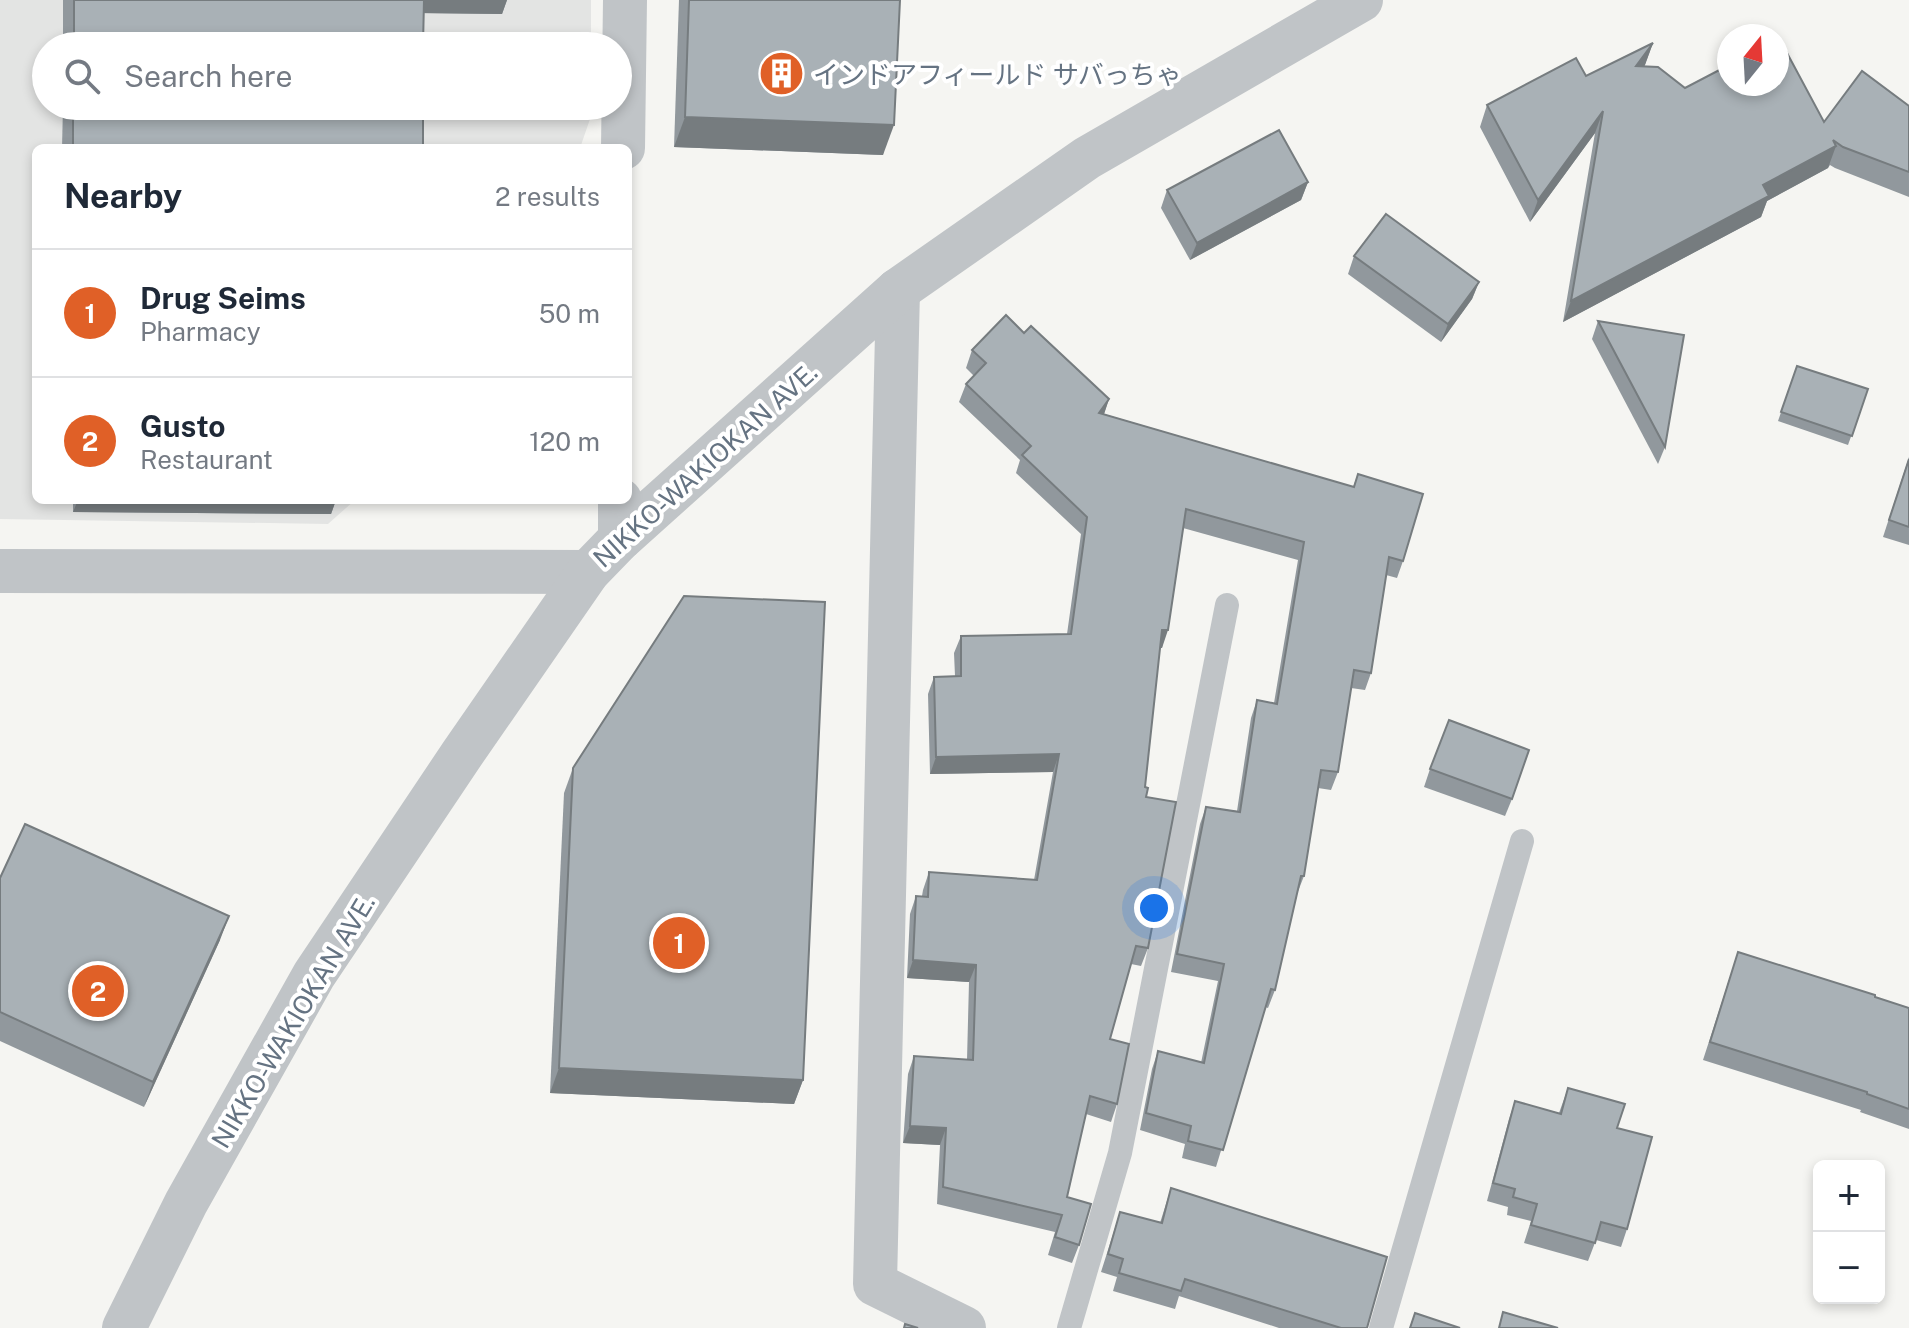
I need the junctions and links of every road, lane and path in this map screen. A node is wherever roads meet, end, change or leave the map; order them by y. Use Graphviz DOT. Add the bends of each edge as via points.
graph roads {
  1 [pos="625,0"];
  2 [pos="1361,0"];
  3 [pos="625,32"];
  4 [pos="623,120"];
  5 [pos="623,144"];
  6 [pos="898,290"];
  7 [pos="620,520"];
  8 [pos="0,571"];
  9 [pos="588,572"];
  10 [pos="1227,605"];
  11 [pos="1522,841"];
  12 [pos="124,1328"];
  13 [pos="964,1328"];
  14 [pos="1069,1328"];
  15 [pos="1381,1328"];
  1 -- 3 [label="street"];
  2 -- 6 [label="street, NIKKO-WAKIOKAN AVE." via="1087,158"];
  4 -- 5 [label="street"];
  6 -- 7 [label="street, NIKKO-WAKIOKAN AVE."];
  6 -- 13 [label="street" via="875,1284"];
  7 -- 9 [label="street, NIKKO-WAKIOKAN AVE."];
  8 -- 9 [label="street"];
  9 -- 12 [label="street, NIKKO-WAKIOKAN AVE." via="314,975 186,1203"];
  10 -- 14 [label="lane" via="1120,1153"];
  11 -- 15 [label="lane"];
}
